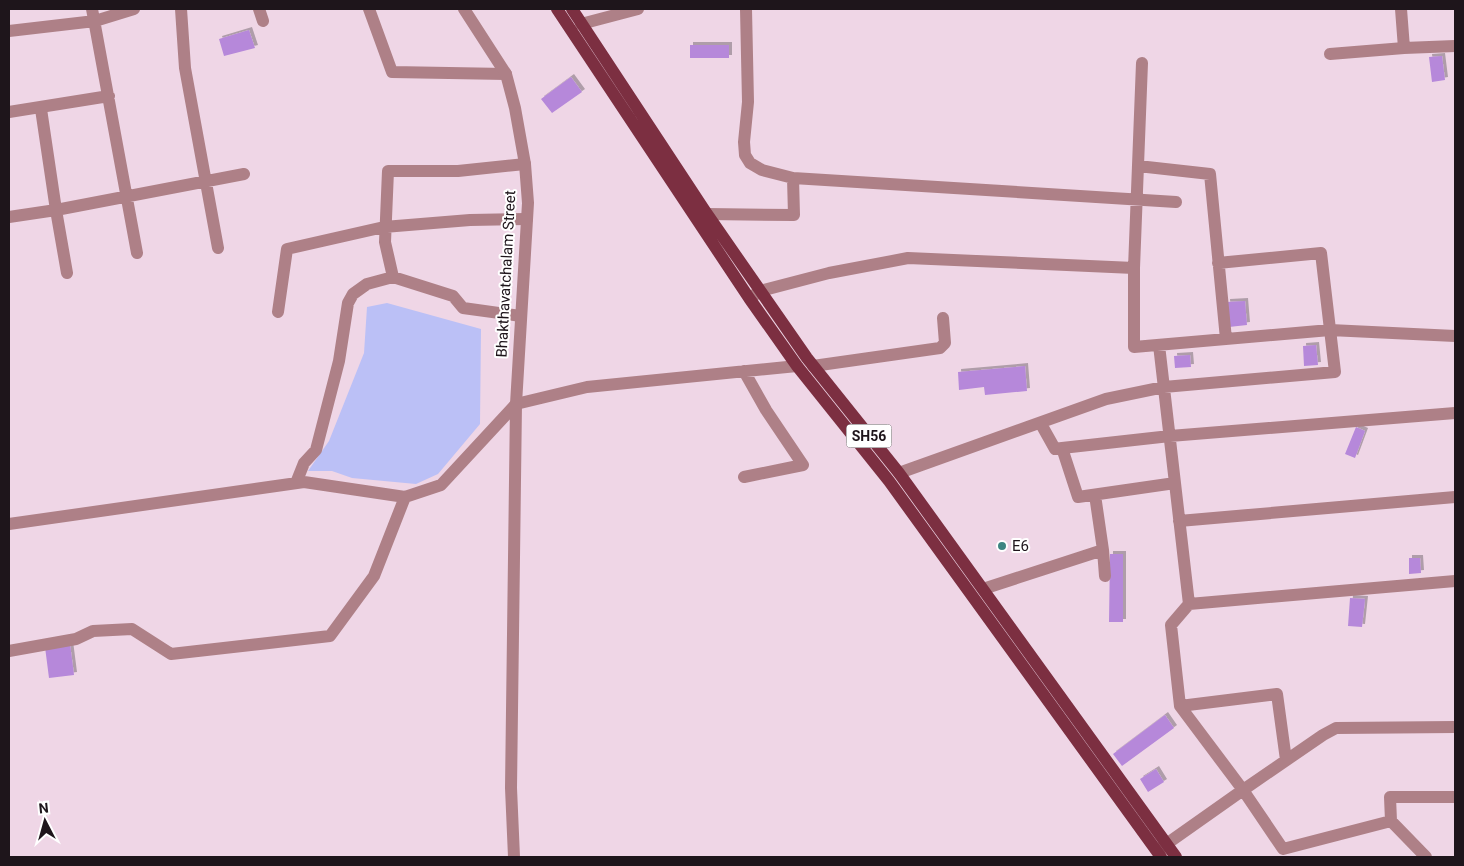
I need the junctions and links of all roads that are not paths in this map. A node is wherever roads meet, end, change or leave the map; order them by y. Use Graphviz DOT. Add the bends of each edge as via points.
graph roads {
  1 [pos="134,9"];
  2 [pos="180,9"];
  3 [pos="369,9"];
  4 [pos="464,9"];
  5 [pos="557,9"];
  6 [pos="572,9"];
  7 [pos="638,9"];
  8 [pos="746,9"];
  9 [pos="1401,9"];
  10 [pos="94,15"];
  11 [pos="581,24"];
  12 [pos="9,31"];
  13 [pos="1455,46"];
  14 [pos="1404,48"];
  15 [pos="1330,54"];
  16 [pos="1142,63"];
  17 [pos="506,74"];
  18 [pos="109,96"];
  19 [pos="41,109"];
  20 [pos="9,112"];
  21 [pos="525,164"];
  22 [pos="1138,166"];
  23 [pos="244,174"];
  24 [pos="794,178"];
  25 [pos="205,182"];
  26 [pos="127,197"];
  27 [pos="1136,200"];
  28 [pos="1176,202"];
  29 [pos="56,210"];
  30 [pos="708,214"];
  31 [pos="9,217"];
  32 [pos="527,220"];
  33 [pos="384,227"];
  34 [pos="218,248"];
  35 [pos="137,253"];
  36 [pos="1218,263"];
  37 [pos="1134,268"];
  38 [pos="67,273"];
  39 [pos="393,278"];
  40 [pos="754,295"];
  41 [pos="278,312"];
  42 [pos="521,316"];
  43 [pos="942,318"];
  44 [pos="1330,330"];
  45 [pos="1455,336"];
  46 [pos="1226,339"];
  47 [pos="1159,344"];
  48 [pos="797,366"];
  49 [pos="813,366"];
  50 [pos="744,371"];
  51 [pos="1164,388"];
  52 [pos="516,404"];
  53 [pos="1455,413"];
  54 [pos="1041,424"];
  55 [pos="1170,436"];
  56 [pos="1062,448"];
  57 [pos="899,473"];
  58 [pos="744,477"];
  59 [pos="296,483"];
  60 [pos="1175,483"];
  61 [pos="1095,495"];
  62 [pos="405,497"];
  63 [pos="1455,497"];
  64 [pos="1179,521"];
  65 [pos="9,524"];
  66 [pos="1103,550"];
  67 [pos="1106,576"];
  68 [pos="1455,581"];
  69 [pos="983,589"];
  70 [pos="1189,604"];
  71 [pos="9,650"];
  72 [pos="1180,706"];
  73 [pos="1455,727"];
  74 [pos="1286,760"];
  75 [pos="1243,790"];
  76 [pos="1455,797"];
  77 [pos="1391,821"];
  78 [pos="1161,851"];
  79 [pos="514,857"];
  80 [pos="1176,857"];
  81 [pos="1426,857"];
  1 -- 10 [label="street"];
  2 -- 25 [label="street" via="185,68"];
  3 -- 17 [label="street" via="392,72"];
  4 -- 17 [label="street, Bhakthavatchalam Street"];
  5 -- 40 [label="main road, SH56"];
  6 -- 11 [label="main road, SH56"];
  7 -- 11 [label="street"];
  8 -- 24 [label="street" via="748,102 745,155 750,163 762,170"];
  9 -- 14 [label="street"];
  10 -- 12 [label="street"];
  10 -- 18 [label="street"];
  11 -- 30 [label="main road, SH56"];
  13 -- 14 [label="street"];
  14 -- 15 [label="street"];
  16 -- 22 [label="street"];
  17 -- 21 [label="street, Bhakthavatchalam Street"];
  18 -- 19 [label="street"];
  18 -- 26 [label="street"];
  19 -- 20 [label="street"];
  19 -- 29 [label="street"];
  21 -- 32 [label="street, Bhakthavatchalam Street"];
  21 -- 33 [label="street" via="458,171 388,171"];
  22 -- 27 [label="street"];
  22 -- 36 [label="street" via="1210,174"];
  23 -- 25 [label="street"];
  24 -- 27 [label="street"];
  24 -- 30 [label="street" via="794,215"];
  25 -- 26 [label="street"];
  25 -- 34 [label="street"];
  26 -- 29 [label="street"];
  26 -- 35 [label="street"];
  27 -- 28 [label="street"];
  27 -- 37 [label="street"];
  29 -- 31 [label="street"];
  29 -- 38 [label="street"];
  30 -- 40 [label="main road, SH56"];
  32 -- 33 [label="street" via="470,220"];
  32 -- 42 [label="street, Bhakthavatchalam Street"];
  33 -- 39 [label="street"];
  33 -- 41 [label="street" via="287,249"];
  36 -- 44 [label="street" via="1321,253"];
  36 -- 46 [label="street"];
  37 -- 40 [label="street" via="908,258 829,273"];
  37 -- 47 [label="street" via="1134,347"];
  39 -- 42 [label="street" via="454,296 463,308"];
  39 -- 59 [label="street" via="362,287 350,298 339,361 316,450 304,464"];
  40 -- 48 [label="main road, SH56"];
  40 -- 49 [label="main road, SH56"];
  42 -- 52 [label="street, Bhakthavatchalam Street"];
  43 -- 49 [label="street" via="946,343 940,348"];
  44 -- 45 [label="street"];
  44 -- 46 [label="street"];
  44 -- 51 [label="street" via="1335,372"];
  46 -- 47 [label="street"];
  47 -- 51 [label="street"];
  48 -- 50 [label="street"];
  48 -- 78 [label="main road, SH56" via="889,480"];
  49 -- 57 [label="main road, SH56"];
  50 -- 52 [label="street" via="587,387"];
  50 -- 58 [label="street" via="803,465"];
  51 -- 54 [label="street" via="1106,399"];
  51 -- 55 [label="street"];
  52 -- 62 [label="street" via="441,486"];
  52 -- 79 [label="street, Bhakthavatchalam Street" via="511,788"];
  53 -- 55 [label="street"];
  54 -- 56 [label="street" via="1055,449"];
  54 -- 57 [label="street"];
  55 -- 56 [label="street"];
  55 -- 60 [label="street"];
  56 -- 61 [label="street" via="1078,497"];
  57 -- 69 [label="main road, SH56"];
  59 -- 62 [label="street"];
  59 -- 65 [label="street"];
  60 -- 61 [label="street"];
  60 -- 64 [label="street"];
  61 -- 66 [label="street"];
  62 -- 71 [label="street" via="374,576 330,636 171,654 132,629 93,631 76,639"];
  63 -- 64 [label="street"];
  64 -- 70 [label="street"];
  66 -- 67 [label="street"];
  66 -- 69 [label="street"];
  68 -- 70 [label="street"];
  69 -- 78 [label="main road, SH56"];
  70 -- 72 [label="street" via="1171,625"];
  72 -- 74 [label="street" via="1277,694"];
  72 -- 75 [label="street"];
  73 -- 74 [label="street" via="1336,728"];
  74 -- 75 [label="street"];
  75 -- 77 [label="street" via="1283,849"];
  75 -- 78 [label="street"];
  76 -- 77 [label="street" via="1390,797"];
  77 -- 81 [label="street"];
  78 -- 80 [label="main road, SH56"];
}
